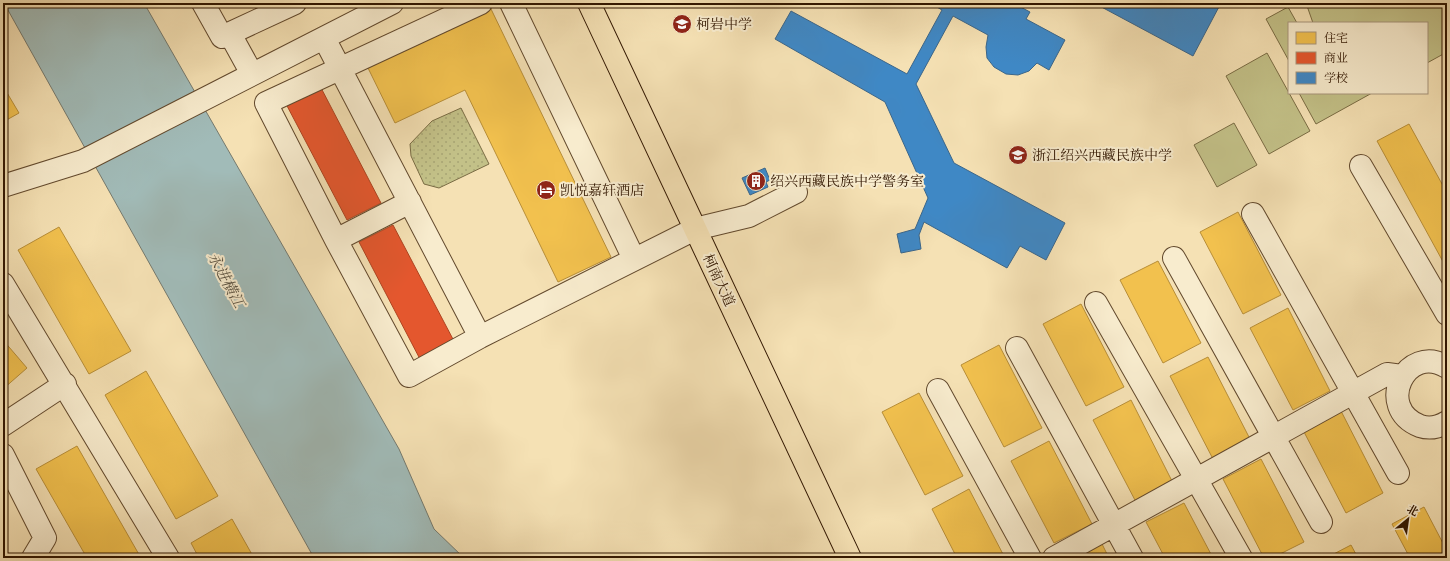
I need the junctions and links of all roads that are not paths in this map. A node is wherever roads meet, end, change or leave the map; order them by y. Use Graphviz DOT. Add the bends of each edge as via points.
graph roads {
  1 [pos="202,3"];
  2 [pos="295,3"];
  3 [pos="392,3"];
  4 [pos="481,3"];
  5 [pos="511,3"];
  6 [pos="589,3"];
  7 [pos="230,34"];
  8 [pos="324,38"];
  9 [pos="341,68"];
  10 [pos="252,74"];
  11 [pos="1361,166"];
  12 [pos="3,186"];
  13 [pos="796,192"];
  14 [pos="410,202"];
  15 [pos="1253,214"];
  16 [pos="695,229"];
  17 [pos="336,240"];
  18 [pos="1174,258"];
  19 [pos="634,259"];
  20 [pos="3,284"];
  21 [pos="1096,303"];
  22 [pos="1447,314"];
  23 [pos="480,337"];
  24 [pos="1017,348"];
  25 [pos="1447,367"];
  26 [pos="1402,376"];
  27 [pos="65,384"];
  28 [pos="938,390"];
  29 [pos="1353,393"];
  30 [pos="3,425"];
  31 [pos="1446,426"];
  32 [pos="1275,436"];
  33 [pos="3,455"];
  34 [pos="1398,473"];
  35 [pos="1198,478"];
  36 [pos="1321,522"];
  37 [pos="1113,525"];
  38 [pos="33,558"];
  39 [pos="168,558"];
  40 [pos="850,558"];
  41 [pos="1030,558"];
  42 [pos="1054,558"];
  43 [pos="1132,558"];
  44 [pos="1241,558"];
  1 -- 7 [label="street" via="222,37"];
  2 -- 7 [label="street"];
  3 -- 8 [label="street"];
  4 -- 9 [label="street"];
  5 -- 19 [label="street"];
  6 -- 16 [label="main road, 柯南大道"];
  7 -- 10 [label="street"];
  8 -- 9 [label="street"];
  8 -- 10 [label="street"];
  9 -- 14 [label="street"];
  9 -- 17 [label="street" via="266,103"];
  10 -- 12 [label="street" via="83,161"];
  11 -- 22 [label="street"];
  13 -- 16 [label="street" via="749,216"];
  14 -- 17 [label="street"];
  14 -- 23 [label="street"];
  15 -- 29 [label="street"];
  16 -- 19 [label="street"];
  16 -- 40 [label="main road, 柯南大道"];
  17 -- 23 [label="street" via="409,376"];
  18 -- 32 [label="street"];
  19 -- 23 [label="street"];
  20 -- 27 [label="street"];
  21 -- 35 [label="street"];
  24 -- 37 [label="street"];
  25 -- 26 [label="street" via="1431,362 1420,363"];
  26 -- 29 [label="street" via="1387,374"];
  26 -- 31 [label="street" via="1397,397 1399,407 1405,416 1423,427"];
  27 -- 30 [label="street"];
  27 -- 39 [label="street"];
  28 -- 41 [label="street"];
  29 -- 32 [label="street"];
  29 -- 34 [label="street"];
  32 -- 35 [label="street"];
  32 -- 36 [label="street"];
  33 -- 38 [label="street" via="45,538"];
  35 -- 37 [label="street"];
  35 -- 44 [label="street"];
  37 -- 42 [label="street"];
  37 -- 43 [label="street"];
}
